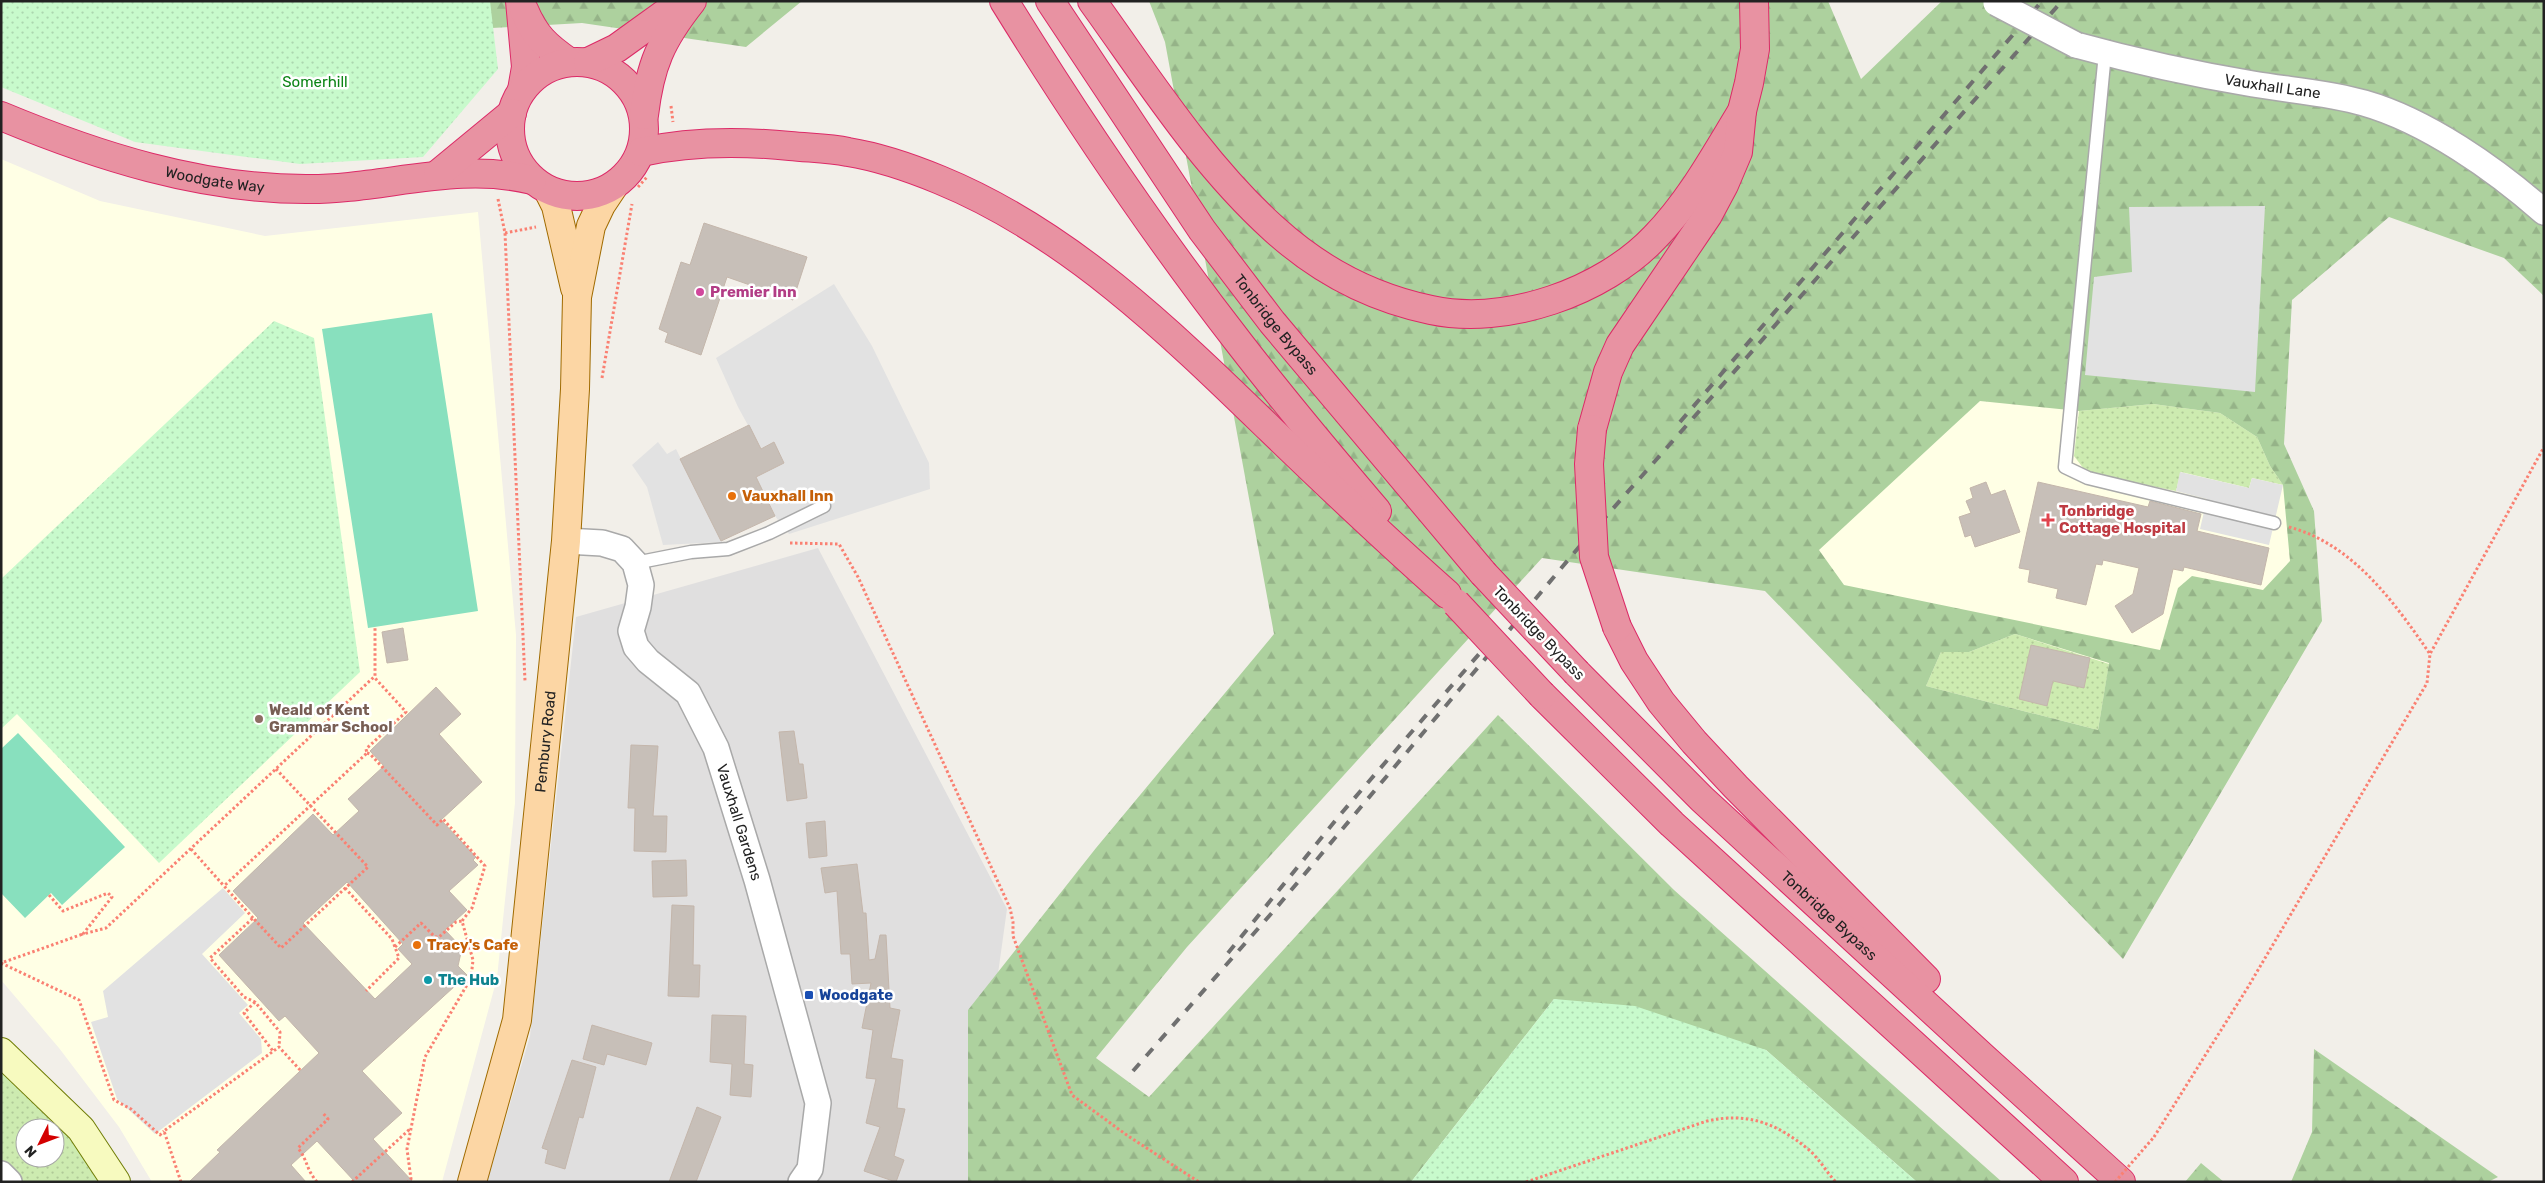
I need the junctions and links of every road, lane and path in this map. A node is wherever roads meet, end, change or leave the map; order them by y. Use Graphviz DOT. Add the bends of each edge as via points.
graph roads {
  1 [pos="520,1"];
  2 [pos="682,1"];
  3 [pos="692,1"];
  4 [pos="1004,1"];
  5 [pos="1050,1"];
  6 [pos="1092,1"];
  7 [pos="1754,1"];
  8 [pos="1990,2"];
  9 [pos="2105,53"];
  10 [pos="579,62"];
  11 [pos="517,101"];
  12 [pos="1742,111"];
  13 [pos="644,115"];
  14 [pos="1,116"];
  15 [pos="645,164"];
  16 [pos="438,174"];
  17 [pos="495,176"];
  18 [pos="540,185"];
  19 [pos="627,193"];
  20 [pos="2544,212"];
  21 [pos="577,297"];
  22 [pos="600,388"];
  23 [pos="2544,447"];
  24 [pos="824,506"];
  25 [pos="2274,522"];
  26 [pos="769,533"];
  27 [pos="566,541"];
  28 [pos="635,563"];
  29 [pos="1452,598"];
  30 [pos="375,627"];
  31 [pos="2430,654"];
  32 [pos="374,677"];
  33 [pos="525,687"];
  34 [pos="367,753"];
  35 [pos="276,769"];
  36 [pos="311,805"];
  37 [pos="191,848"];
  38 [pos="224,886"];
  39 [pos="345,888"];
  40 [pos="49,895"];
  41 [pos="253,918"];
  42 [pos="462,921"];
  43 [pos="83,934"];
  44 [pos="395,946"];
  45 [pos="2,963"];
  46 [pos="366,991"];
  47 [pos="255,1002"];
  48 [pos="280,1047"];
  49 [pos="273,1051"];
  50 [pos="1,1052"];
  51 [pos="301,1071"];
  52 [pos="322,1112"];
  53 [pos="411,1128"];
  54 [pos="164,1131"];
  55 [pos="2097,1160"];
  56 [pos="1,1174"];
  57 [pos="10,1182"];
  58 [pos="116,1182"];
  59 [pos="181,1182"];
  60 [pos="317,1182"];
  61 [pos="352,1182"];
  62 [pos="408,1182"];
  63 [pos="472,1182"];
  64 [pos="801,1182"];
  65 [pos="1199,1182"];
  66 [pos="1526,1182"];
  67 [pos="1836,1182"];
  68 [pos="2064,1182"];
  69 [pos="2115,1182"];
  70 [pos="2121,1182"];
  1 -- 10 [label="highway" via="532,30 549,48"];
  1 -- 11 [label="highway" via="526,67"];
  2 -- 10 [label="highway" via="617,48"];
  3 -- 13 [label="highway" via="670,29 655,59"];
  4 -- 29 [label="highway" via="1118,176 1240,344"];
  5 -- 55 [label="highway, Tonbridge Bypass, bridge" via="1202,230 1278,329 1483,573 1702,798"];
  6 -- 12 [label="highway" via="1193,141 1234,190 1274,230 1306,255 1353,284 1433,310 1474,314 1516,309 1556,299 1599,280 1654,238 1681,208"];
  7 -- 12 [label="highway" via="1754,49"];
  8 -- 9 [label="street, Vauxhall Lane, bridge" via="2076,45"];
  9 -- 20 [label="street, Vauxhall Lane" via="2168,68 2364,103 2401,117 2455,146"];
  9 -- 25 [label="lane" via="2065,467 2088,478"];
  10 -- 11 [label="highway" via="543,71"];
  10 -- 13 [label="highway" via="607,68 624,80"];
  11 -- 16 [label="highway"];
  11 -- 18 [label="highway" via="510,131 513,149 520,166"];
  12 -- 55 [label="highway, bridge" via="1738,152 1724,185 1708,215 1620,345 1608,372 1592,429 1589,464 1594,557 1617,627 1634,661 1661,702 1694,742 1998,1050"];
  13 -- 15 [label="highway"];
  14 -- 16 [label="highway, Woodgate Way" via="63,142 166,172 252,186 306,190"];
  15 -- 19 [label="path"];
  15 -- 19 [label="highway" via="630,172"];
  15 -- 29 [label="highway" via="698,142 749,142 848,152 941,180 992,206 1040,234 1101,277 1164,328 1377,532"];
  16 -- 17 [label="highway, Woodgate Way"];
  17 -- 18 [label="highway, Woodgate Way"];
  17 -- 33 [label="path" via="505,233"];
  18 -- 19 [label="highway" via="564,196"];
  18 -- 21 [label="main road, Pembury Road" via="556,206"];
  19 -- 21 [label="main road, Pembury Road" via="601,205 591,226"];
  19 -- 22 [label="path"];
  21 -- 27 [label="main road, Pembury Road"];
  23 -- 31 [label="path"];
  24 -- 26 [label="lane"];
  25 -- 31 [label="path" via="2311,532 2359,565 2396,605"];
  26 -- 28 [label="lane" via="728,549"];
  26 -- 65 [label="path" via="787,542 839,544 858,576 1010,908 1013,936 1072,1095"];
  27 -- 28 [label="street" via="602,543 622,549"];
  27 -- 63 [label="main road, Pembury Road" via="517,1020"];
  28 -- 64 [label="street, Vauxhall Gardens" via="641,586 631,631 636,648 688,693 716,748 757,880 818,1103 810,1169"];
  29 -- 68 [label="highway, bridge" via="1542,695 1672,824"];
  30 -- 32 [label="path"];
  31 -- 69 [label="path, bridge" via="2427,683 2248,987 2154,1137"];
  32 -- 34 [label="path" via="406,712 366,749"];
  32 -- 35 [label="path"];
  34 -- 36 [label="path"];
  34 -- 42 [label="path" via="437,825 443,819 485,866 472,908"];
  35 -- 36 [label="path"];
  35 -- 37 [label="path"];
  36 -- 38 [label="path"];
  36 -- 39 [label="path" via="368,867"];
  37 -- 38 [label="path"];
  37 -- 43 [label="path" via="106,928"];
  38 -- 41 [label="path"];
  39 -- 41 [label="path" via="281,948"];
  39 -- 44 [label="path" via="392,938"];
  40 -- 43 [label="path" via="63,911 108,893 112,897"];
  41 -- 47 [label="path" via="210,958 244,997"];
  42 -- 44 [label="path" via="456,922 439,937 435,937 421,922"];
  42 -- 53 [label="path" via="474,960 471,978 425,1057"];
  43 -- 45 [label="path"];
  44 -- 46 [label="path" via="400,958"];
  45 -- 54 [label="path" via="79,1000 114,1100 131,1109 160,1135"];
  47 -- 48 [label="path" via="280,1032"];
  47 -- 49 [label="path" via="244,1014"];
  48 -- 49 [label="path"];
  48 -- 51 [label="path"];
  49 -- 54 [label="path"];
  50 -- 58 [label="street" via="81,1129"];
  52 -- 60 [label="path" via="328,1119 298,1148 306,1159 307,1171"];
  53 -- 61 [label="path"];
  53 -- 62 [label="path" via="407,1149 411,1179"];
  54 -- 59 [label="path"];
  55 -- 70 [label="highway, Tonbridge Bypass"];
  56 -- 57 [label="street"];
  66 -- 67 [label="path" via="1727,1116 1756,1119 1783,1133 1809,1150"];
}
